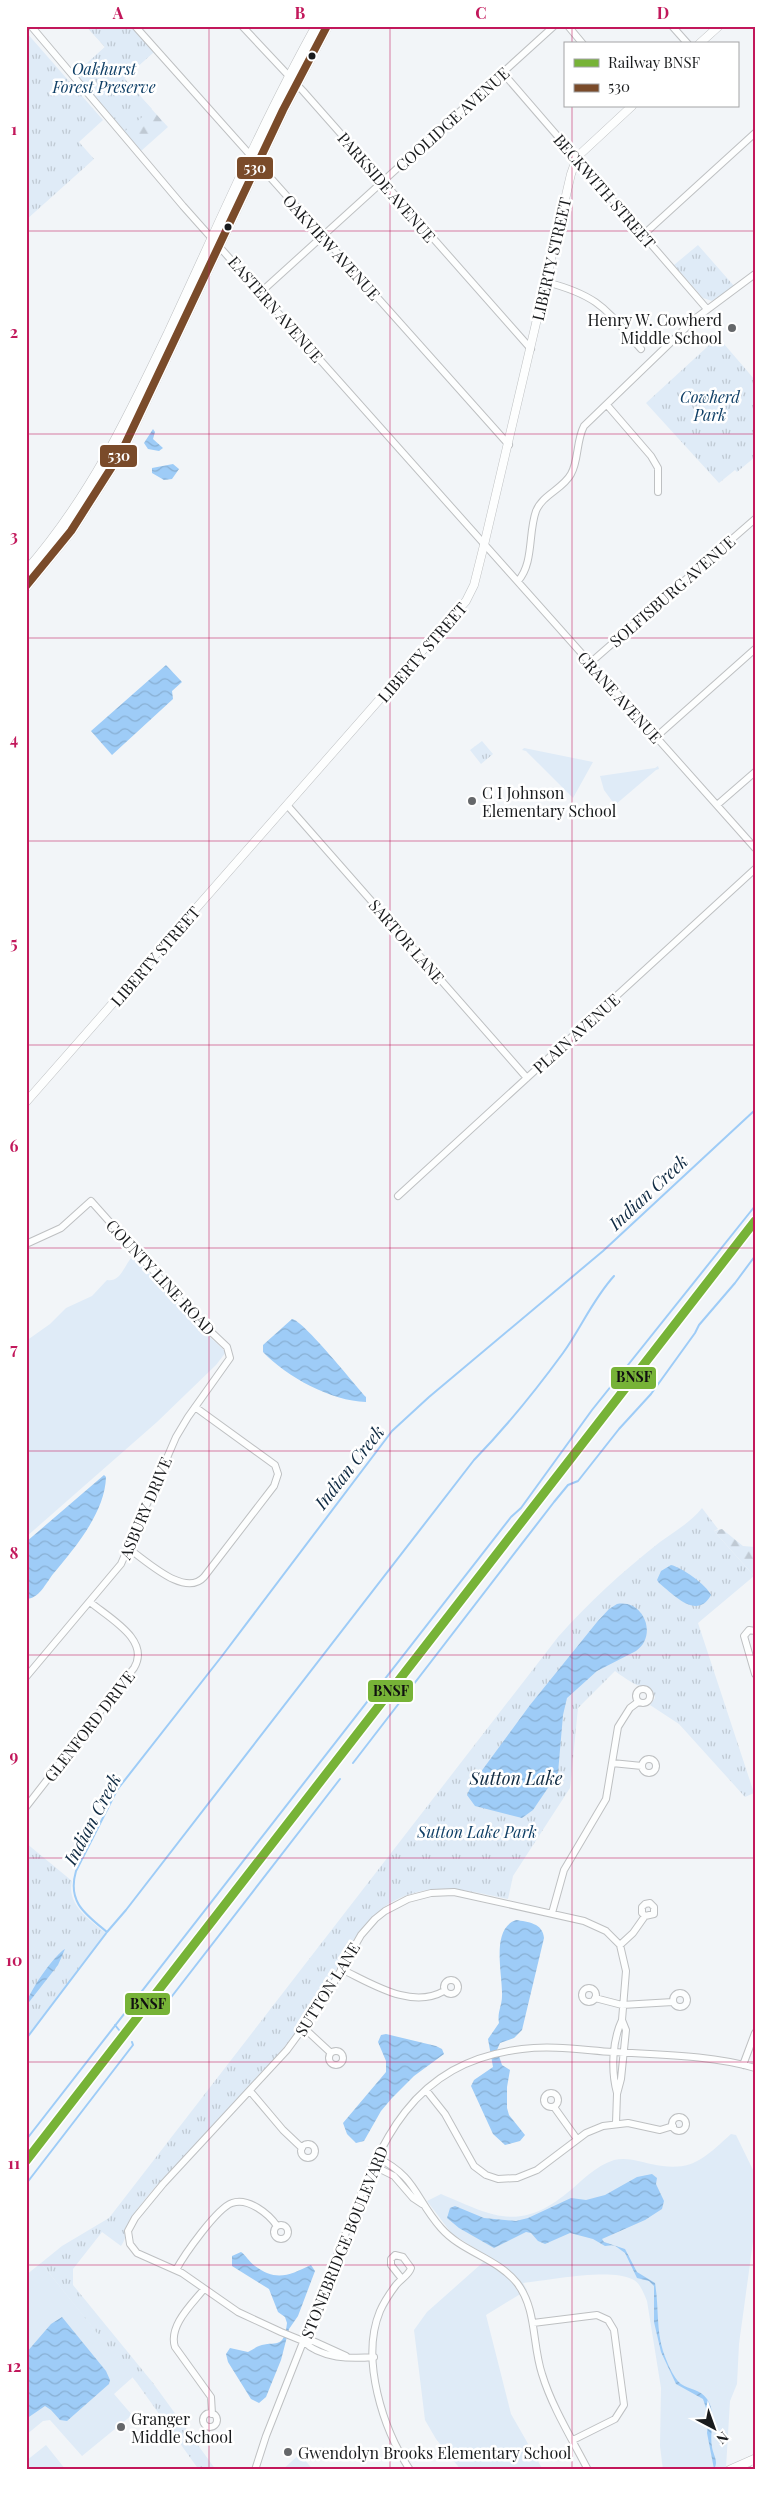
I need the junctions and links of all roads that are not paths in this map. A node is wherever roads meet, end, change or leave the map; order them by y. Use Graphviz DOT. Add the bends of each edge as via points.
graph roads {
  1 [pos="31,26"];
  2 [pos="135,26"];
  3 [pos="242,26"];
  4 [pos="317,26"];
  5 [pos="327,26"];
  6 [pos="554,26"];
  7 [pos="568,26"];
  8 [pos="672,26"];
  9 [pos="718,26"];
  10 [pos="581,42"];
  11 [pos="686,42"];
  12 [pos="701,42"];
  13 [pos="503,73"];
  14 [pos="293,80"];
  15 [pos="630,108"];
  16 [pos="755,133"];
  17 [pos="577,157"];
  18 [pos="255,160"];
  19 [pos="384,182"];
  20 [pos="643,234"];
  21 [pos="322,236"];
  22 [pos="216,242"];
  23 [pos="755,274"];
  24 [pos="546,282"];
  25 [pos="261,292"];
  26 [pos="707,309"];
  27 [pos="531,349"];
  28 [pos="641,349"];
  29 [pos="607,405"];
  30 [pos="509,445"];
  31 [pos="658,492"];
  32 [pos="755,519"];
  33 [pos="484,545"];
  34 [pos="26,572"];
  35 [pos="518,581"];
  36 [pos="26,586"];
  37 [pos="755,649"];
  38 [pos="590,663"];
  39 [pos="656,737"];
  40 [pos="755,772"];
  41 [pos="287,805"];
  42 [pos="717,805"];
  43 [pos="755,848"];
  44 [pos="755,869"];
  45 [pos="527,1078"];
  46 [pos="26,1102"];
  47 [pos="398,1196"];
  48 [pos="26,1244"];
  49 [pos="230,1354"];
  50 [pos="195,1406"];
  51 [pos="129,1549"];
  52 [pos="90,1602"];
  53 [pos="755,1630"];
  54 [pos="755,1674"];
  55 [pos="26,1677"];
  56 [pos="638,1702"];
  57 [pos="612,1763"];
  58 [pos="642,1766"];
  59 [pos="26,1807"];
  60 [pos="552,1914"];
  61 [pos="645,1916"];
  62 [pos="620,1945"];
  63 [pos="341,1969"];
  64 [pos="444,1991"];
  65 [pos="595,1998"];
  66 [pos="673,2002"];
  67 [pos="622,2005"];
  68 [pos="622,2020"];
  69 [pos="304,2028"];
  70 [pos="755,2034"];
  71 [pos="615,2052"];
  72 [pos="331,2053"];
  73 [pos="624,2053"];
  74 [pos="743,2065"];
  75 [pos="755,2068"];
  76 [pos="426,2090"];
  77 [pos="250,2091"];
  78 [pos="617,2094"];
  79 [pos="554,2107"];
  80 [pos="616,2123"];
  81 [pos="673,2126"];
  82 [pos="577,2139"];
  83 [pos="302,2148"];
  84 [pos="376,2157"];
  85 [pos="372,2165"];
  86 [pos="422,2204"];
  87 [pos="277,2226"];
  88 [pos="176,2270"];
  89 [pos="402,2279"];
  90 [pos="204,2289"];
  91 [pos="533,2323"];
  92 [pos="303,2341"];
  93 [pos="374,2357"];
  94 [pos="212,2414"];
  95 [pos="573,2440"];
  96 [pos="755,2459"];
  97 [pos="255,2470"];
  98 [pos="410,2470"];
  99 [pos="588,2470"];
  100 [pos="730,2470"];
  1 -- 22 [label="street, EASTERN AVENUE"];
  2 -- 18 [label="street, OAKVIEW AVENUE"];
  3 -- 14 [label="street, PARKSIDE AVENUE"];
  4 -- 14 [label="main road"];
  5 -- 14 [label="main road"];
  6 -- 13 [label="street, COOLIDGE AVENUE"];
  7 -- 10 [label="street"];
  8 -- 11 [label="street"];
  9 -- 12 [label="street"];
  13 -- 17 [label="street, BECKWITH STREET"];
  13 -- 19 [label="street, COOLIDGE AVENUE"];
  14 -- 18 [label="main road"];
  14 -- 19 [label="street, PARKSIDE AVENUE"];
  15 -- 17 [label="street, LIBERTY STREET"];
  16 -- 20 [label="street"];
  17 -- 20 [label="street, BECKWITH STREET"];
  17 -- 24 [label="street, LIBERTY STREET"];
  18 -- 21 [label="street, OAKVIEW AVENUE"];
  18 -- 22 [label="main road"];
  19 -- 21 [label="street, COOLIDGE AVENUE"];
  19 -- 27 [label="street, PARKSIDE AVENUE"];
  20 -- 26 [label="street, BECKWITH STREET"];
  21 -- 25 [label="street, COOLIDGE AVENUE"];
  21 -- 30 [label="street, OAKVIEW AVENUE"];
  22 -- 25 [label="street, EASTERN AVENUE"];
  22 -- 34 [label="main road" via="102,468 61,530"];
  22 -- 36 [label="main road" via="141,414 113,467 72,531"];
  23 -- 26 [label="street"];
  24 -- 27 [label="street, LIBERTY STREET"];
  24 -- 28 [label="street" via="592,298"];
  25 -- 33 [label="street, EASTERN AVENUE"];
  26 -- 29 [label="street"];
  27 -- 30 [label="street, LIBERTY STREET"];
  29 -- 31 [label="street" via="651,456 658,468"];
  29 -- 35 [label="street" via="584,426 570,476 537,508 524,575"];
  30 -- 33 [label="street, LIBERTY STREET"];
  32 -- 38 [label="street, SOLFISBURG AVENUE"];
  33 -- 35 [label="street, CRANE AVENUE"];
  33 -- 41 [label="street, LIBERTY STREET" via="474,585 461,608"];
  35 -- 38 [label="street, CRANE AVENUE"];
  37 -- 39 [label="street"];
  38 -- 39 [label="street, CRANE AVENUE"];
  39 -- 42 [label="street, CRANE AVENUE"];
  40 -- 42 [label="street"];
  41 -- 45 [label="street, SARTOR LANE"];
  41 -- 46 [label="street, LIBERTY STREET"];
  42 -- 43 [label="street, CRANE AVENUE"];
  44 -- 45 [label="street, PLAIN AVENUE"];
  45 -- 47 [label="street, PLAIN AVENUE"];
  48 -- 49 [label="street, COUNTY LINE ROAD" via="61,1228 91,1201"];
  49 -- 50 [label="street, ASBURY DRIVE" via="229,1361"];
  50 -- 51 [label="street, ASBURY DRIVE" via="170,1449"];
  50 -- 51 [label="street" via="272,1462 278,1474 274,1486 196,1583 181,1583"];
  51 -- 52 [label="street, ASBURY DRIVE"];
  52 -- 55 [label="street, ASBURY DRIVE"];
  52 -- 59 [label="street, GLENFORD DRIVE" via="137,1643 137,1663"];
  53 -- 54 [label="street" via="749,1630 744,1636"];
  56 -- 57 [label="street" via="618,1727"];
  57 -- 58 [label="street"];
  57 -- 60 [label="street" via="606,1799 564,1870"];
  60 -- 62 [label="street, SUTTON LANE" via="596,1925 606,1930"];
  60 -- 63 [label="street, SUTTON LANE" via="454,1892 418,1896 390,1908 368,1926"];
  61 -- 62 [label="street"];
  62 -- 67 [label="street" via="626,1971"];
  63 -- 64 [label="street" via="400,1995 435,1995"];
  63 -- 69 [label="street, SUTTON LANE"];
  65 -- 67 [label="street"];
  66 -- 67 [label="street"];
  67 -- 68 [label="street"];
  68 -- 71 [label="street" via="617,2030"];
  68 -- 73 [label="street" via="626,2030"];
  69 -- 72 [label="street"];
  69 -- 77 [label="street, SUTTON LANE"];
  70 -- 74 [label="street"];
  71 -- 73 [label="street, STONEBRIDGE BOULEVARD"];
  71 -- 76 [label="street, STONEBRIDGE BOULEVARD" via="540,2048 501,2053 454,2071"];
  71 -- 78 [label="street" via="613,2078"];
  73 -- 74 [label="street, STONEBRIDGE BOULEVARD"];
  73 -- 78 [label="street"];
  74 -- 75 [label="street, STONEBRIDGE BOULEVARD"];
  76 -- 82 [label="street" via="445,2114 474,2166 491,2177 526,2176"];
  76 -- 84 [label="street, STONEBRIDGE BOULEVARD" via="404,2112"];
  77 -- 83 [label="street"];
  77 -- 88 [label="street, SUTTON LANE" via="163,2184 130,2225 128,2238 137,2253"];
  78 -- 80 [label="street"];
  79 -- 82 [label="street"];
  80 -- 81 [label="street" via="660,2130"];
  80 -- 82 [label="street" via="594,2129"];
  84 -- 85 [label="street, STONEBRIDGE BOULEVARD"];
  84 -- 86 [label="street" via="404,2174 415,2187"];
  85 -- 86 [label="street" via="394,2176"];
  85 -- 92 [label="street, STONEBRIDGE BOULEVARD"];
  86 -- 91 [label="street" via="456,2242 514,2280 528,2303"];
  87 -- 88 [label="street" via="270,2217 247,2203 232,2202 188,2250"];
  88 -- 90 [label="street, SUTTON LANE"];
  89 -- 93 [label="street" via="378,2317"];
  90 -- 92 [label="street, SUTTON LANE" via="238,2312"];
  90 -- 94 [label="street" via="178,2324 173,2337 175,2346 211,2397"];
  91 -- 95 [label="street" via="544,2381"];
  91 -- 95 [label="street" via="597,2315 608,2320 614,2330 624,2398 622,2411"];
  92 -- 93 [label="street, SUTTON LANE" via="312,2341 346,2356"];
  92 -- 97 [label="street, STONEBRIDGE BOULEVARD"];
  93 -- 98 [label="street" via="384,2418 395,2446"];
  95 -- 99 [label="street"];
  96 -- 100 [label="main road"];
}
